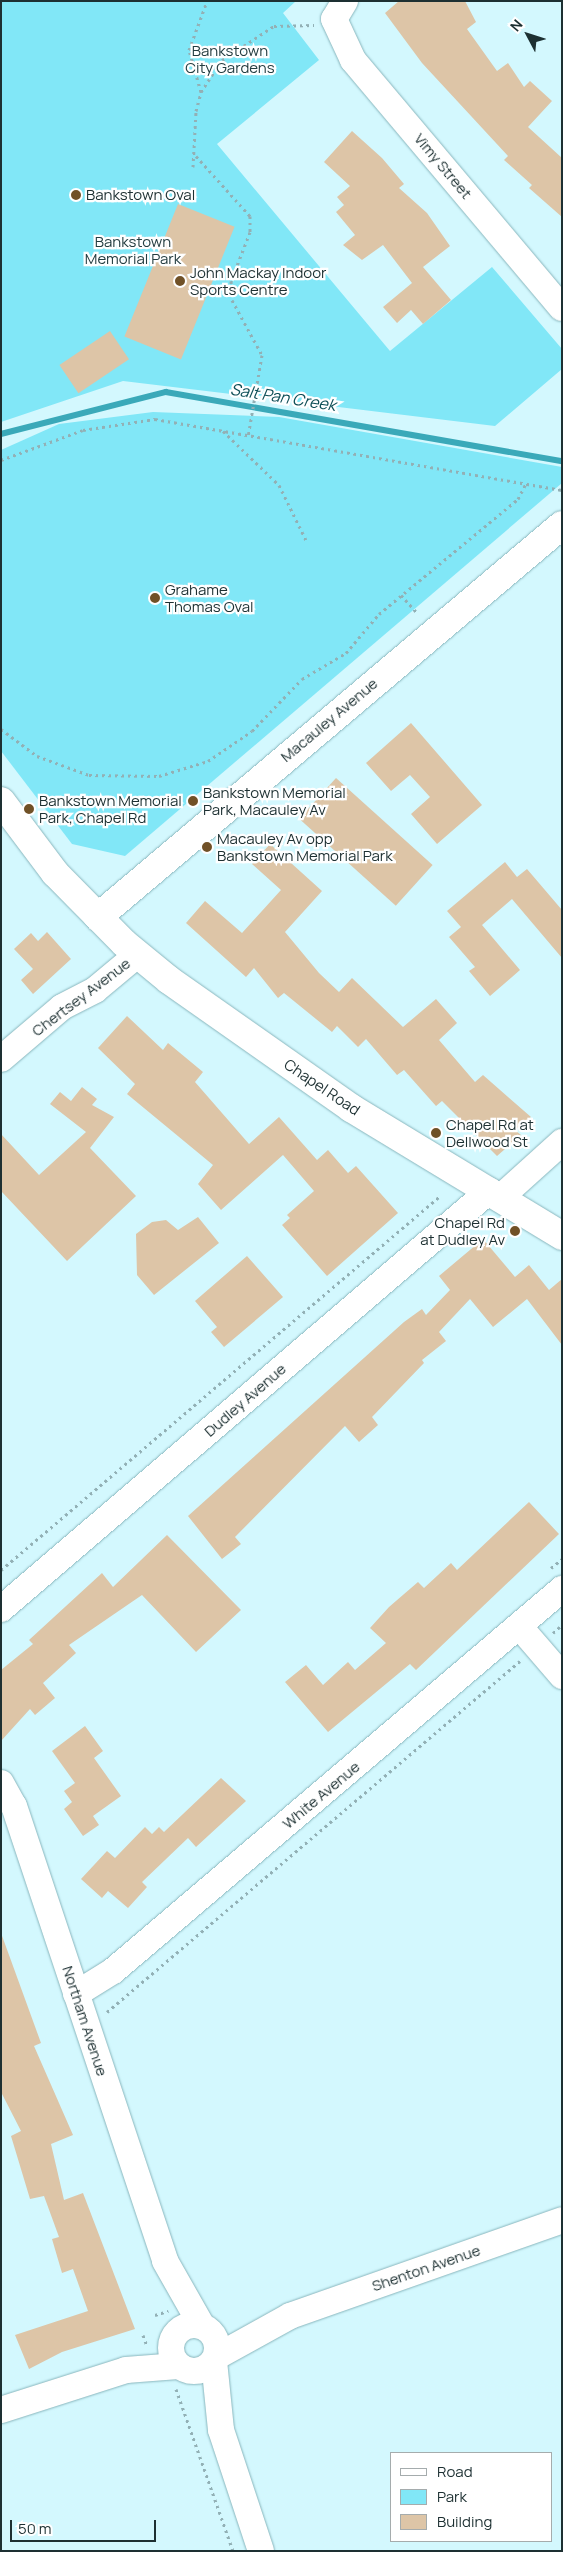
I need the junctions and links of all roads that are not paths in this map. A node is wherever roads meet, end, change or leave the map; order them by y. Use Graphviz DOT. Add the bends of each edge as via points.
graph roads {
  1 [pos="340,10"];
  2 [pos="562,308"];
  3 [pos="562,525"];
  4 [pos="1,802"];
  5 [pos="98,917"];
  6 [pos="137,955"];
  7 [pos="1,1059"];
  8 [pos="562,1142"];
  9 [pos="494,1195"];
  10 [pos="562,1236"];
  11 [pos="562,1589"];
  12 [pos="1,1609"];
  13 [pos="519,1626"];
  14 [pos="562,1676"];
  15 [pos="1,1783"];
  16 [pos="76,1994"];
  17 [pos="562,2220"];
  18 [pos="165,2261"];
  19 [pos="290,2316"];
  20 [pos="205,2328"];
  21 [pos="174,2336"];
  22 [pos="161,2358"];
  23 [pos="215,2359"];
  24 [pos="1,2410"];
  25 [pos="221,2430"];
  26 [pos="261,2551"];
  1 -- 2 [label="street, Vimy Street" via="353,60"];
  3 -- 5 [label="main road, Macauley Avenue"];
  4 -- 5 [label="main road, Chapel Road" via="33,848"];
  5 -- 6 [label="main road, Chapel Road"];
  6 -- 7 [label="street, Chertsey Avenue" via="94,990 62,1007"];
  6 -- 9 [label="main road, Chapel Road" via="329,1093"];
  8 -- 9 [label="street, Dudley Avenue"];
  9 -- 10 [label="main road, Chapel Road"];
  9 -- 12 [label="street, Dudley Avenue"];
  11 -- 13 [label="street, White Avenue"];
  13 -- 14 [label="street"];
  13 -- 16 [label="street, White Avenue" via="113,1972"];
  15 -- 16 [label="street, Northam Avenue" via="14,1806"];
  16 -- 18 [label="street, Northam Avenue"];
  17 -- 19 [label="street, Shenton Avenue"];
  18 -- 20 [label="street, Northam Avenue"];
  18 -- 21 [label="street, Northam Avenue"];
  19 -- 20 [label="street, Shenton Avenue"];
  19 -- 23 [label="street, Shenton Avenue"];
  20 -- 21 [label="street, Shenton Avenue" via="184,2327"];
  20 -- 23 [label="street, Northam Avenue" via="217,2345"];
  21 -- 22 [label="street, Northam Avenue" via="170,2349"];
  22 -- 23 [label="street, Shenton Avenue" via="196,2372"];
  22 -- 24 [label="street"];
  22 -- 25 [label="street"];
  23 -- 25 [label="street"];
  25 -- 26 [label="street"];
}
